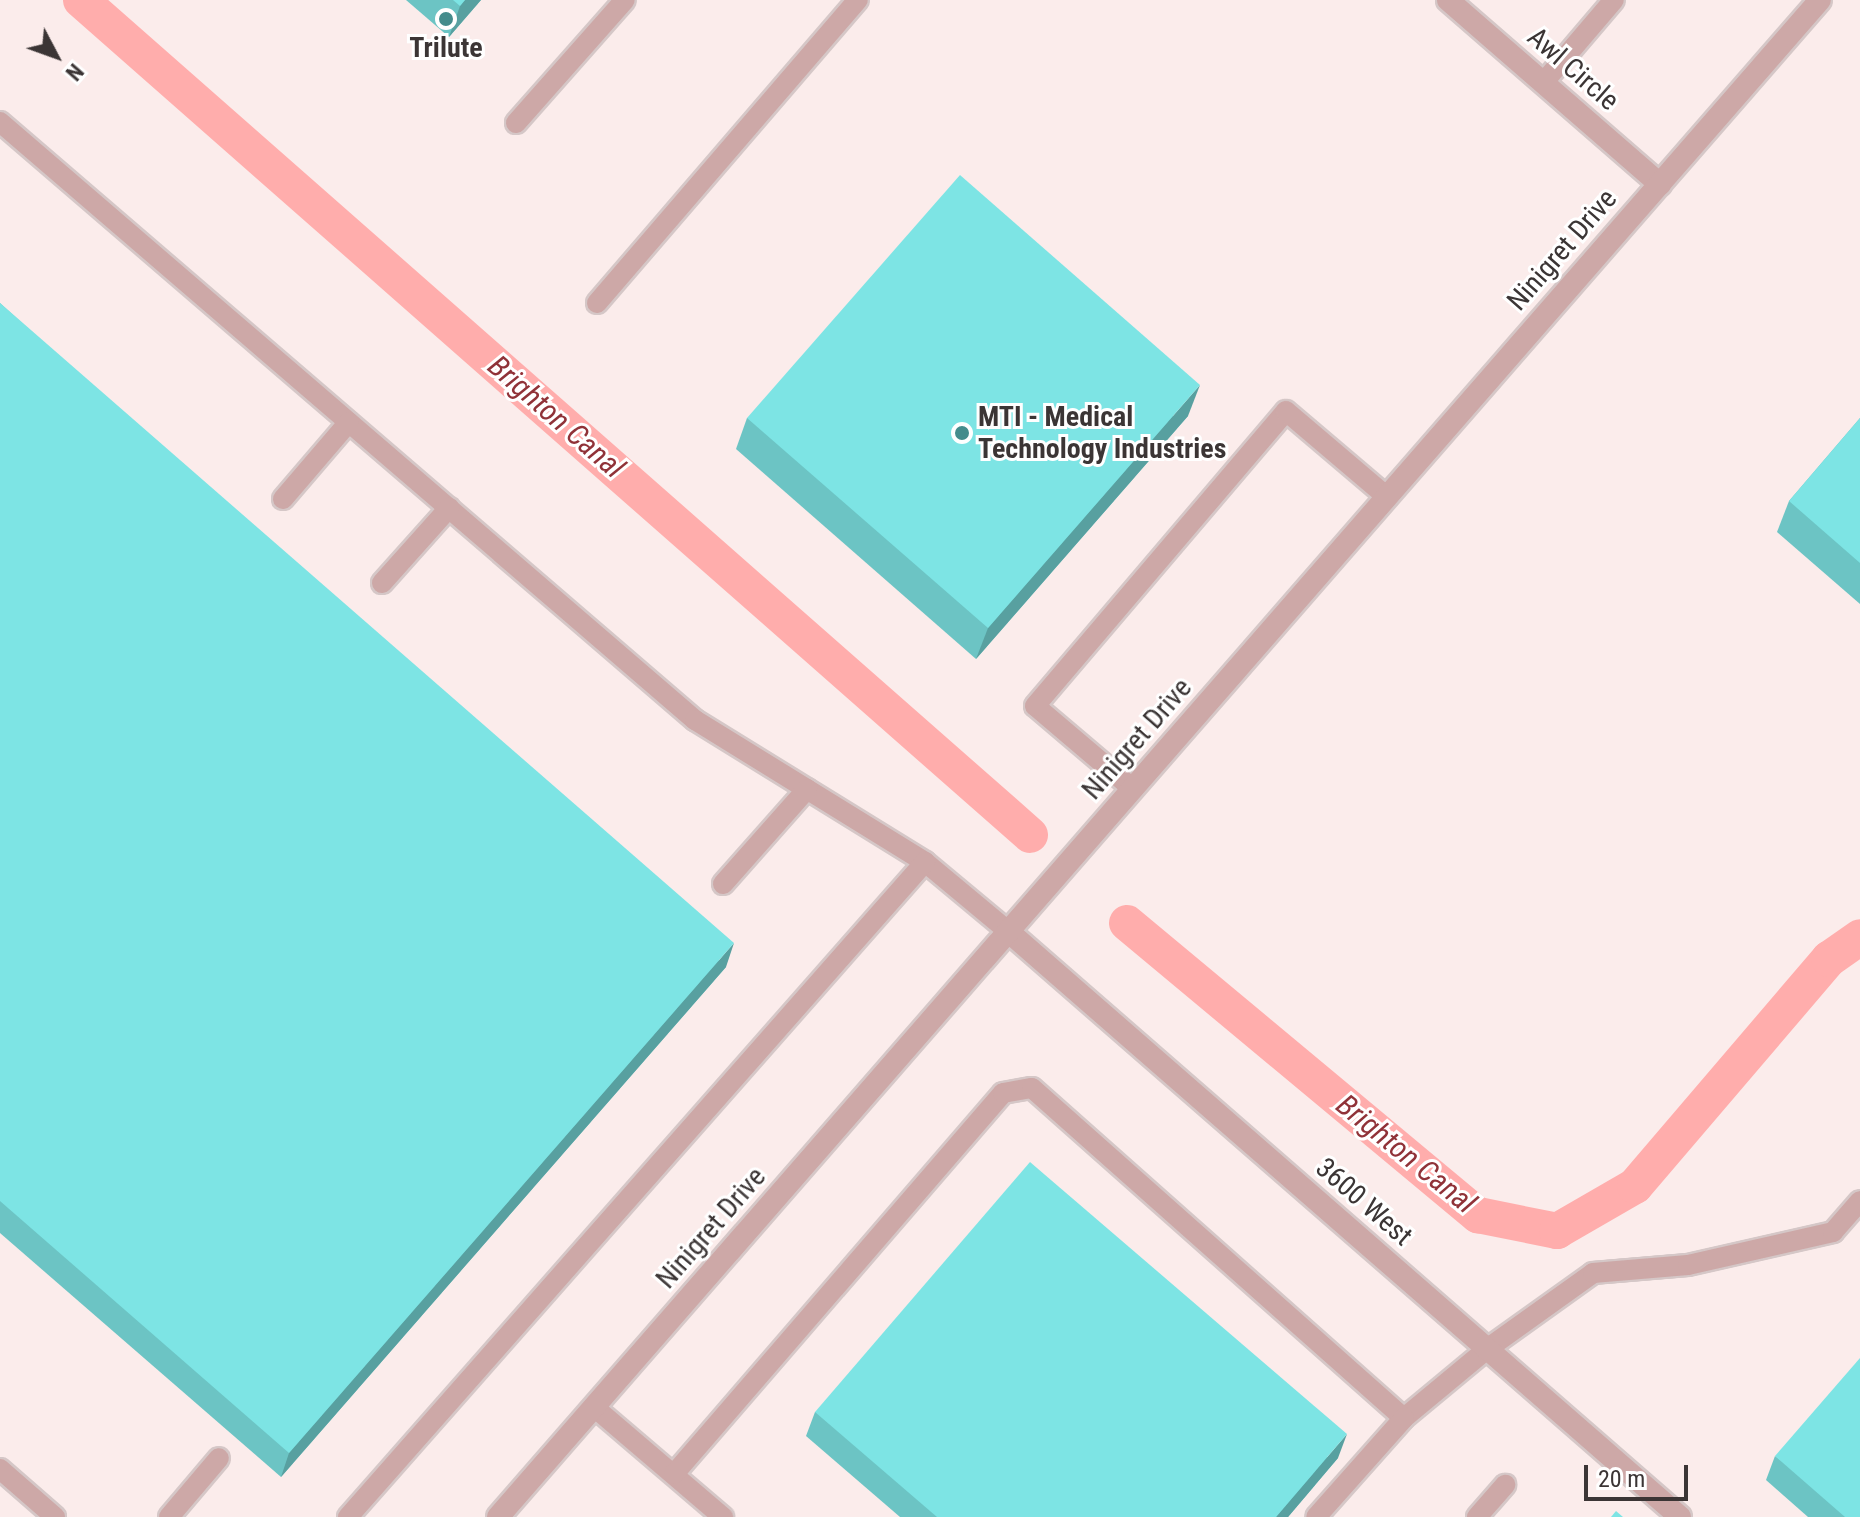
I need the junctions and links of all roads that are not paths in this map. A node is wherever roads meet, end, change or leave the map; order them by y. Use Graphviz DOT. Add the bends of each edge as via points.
graph roads {
  1 [pos="625,0"];
  2 [pos="858,0"];
  3 [pos="1448,0"];
  4 [pos="1614,0"];
  5 [pos="1820,0"];
  6 [pos="1543,83"];
  7 [pos="516,123"];
  8 [pos="3,129"];
  9 [pos="1660,184"];
  10 [pos="597,303"];
  11 [pos="349,422"];
  12 [pos="1387,497"];
  13 [pos="283,499"];
  14 [pos="449,508"];
  15 [pos="382,583"];
  16 [pos="807,789"];
  17 [pos="1133,789"];
  18 [pos="925,862"];
  19 [pos="723,884"];
  20 [pos="1009,932"];
  21 [pos="1860,1201"];
  22 [pos="1487,1349"];
  23 [pos="594,1407"];
  24 [pos="1404,1418"];
  25 [pos="219,1458"];
  26 [pos="0,1469"];
  27 [pos="674,1474"];
  28 [pos="1505,1485"];
  29 [pos="55,1517"];
  30 [pos="169,1517"];
  31 [pos="348,1517"];
  32 [pos="498,1517"];
  33 [pos="723,1517"];
  34 [pos="1316,1517"];
  35 [pos="1477,1517"];
  36 [pos="1680,1517"];
  1 -- 7 [label="lane"];
  2 -- 10 [label="lane"];
  3 -- 6 [label="street, Awl Circle"];
  4 -- 6 [label="lane"];
  5 -- 9 [label="street, Ninigret Drive"];
  6 -- 9 [label="street, Awl Circle"];
  8 -- 11 [label="lane"];
  9 -- 12 [label="street, Ninigret Drive"];
  11 -- 13 [label="lane"];
  11 -- 14 [label="lane"];
  12 -- 17 [label="street, Ninigret Drive"];
  12 -- 17 [label="lane" via="1286,411 1035,706"];
  14 -- 15 [label="lane"];
  14 -- 16 [label="lane" via="695,720"];
  16 -- 18 [label="lane"];
  16 -- 19 [label="lane"];
  17 -- 20 [label="street, Ninigret Drive"];
  18 -- 20 [label="lane"];
  18 -- 31 [label="lane"];
  20 -- 22 [label="street, 3600 West"];
  20 -- 23 [label="street, Ninigret Drive"];
  21 -- 22 [label="lane" via="1833,1232 1688,1265 1593,1273"];
  22 -- 24 [label="lane"];
  22 -- 36 [label="street, 3600 West"];
  23 -- 27 [label="lane"];
  23 -- 32 [label="street, Ninigret Drive"];
  24 -- 27 [label="lane" via="1032,1088 1003,1093"];
  24 -- 34 [label="lane"];
  25 -- 30 [label="lane"];
  26 -- 29 [label="lane"];
  27 -- 33 [label="lane"];
  28 -- 35 [label="lane"];
}
